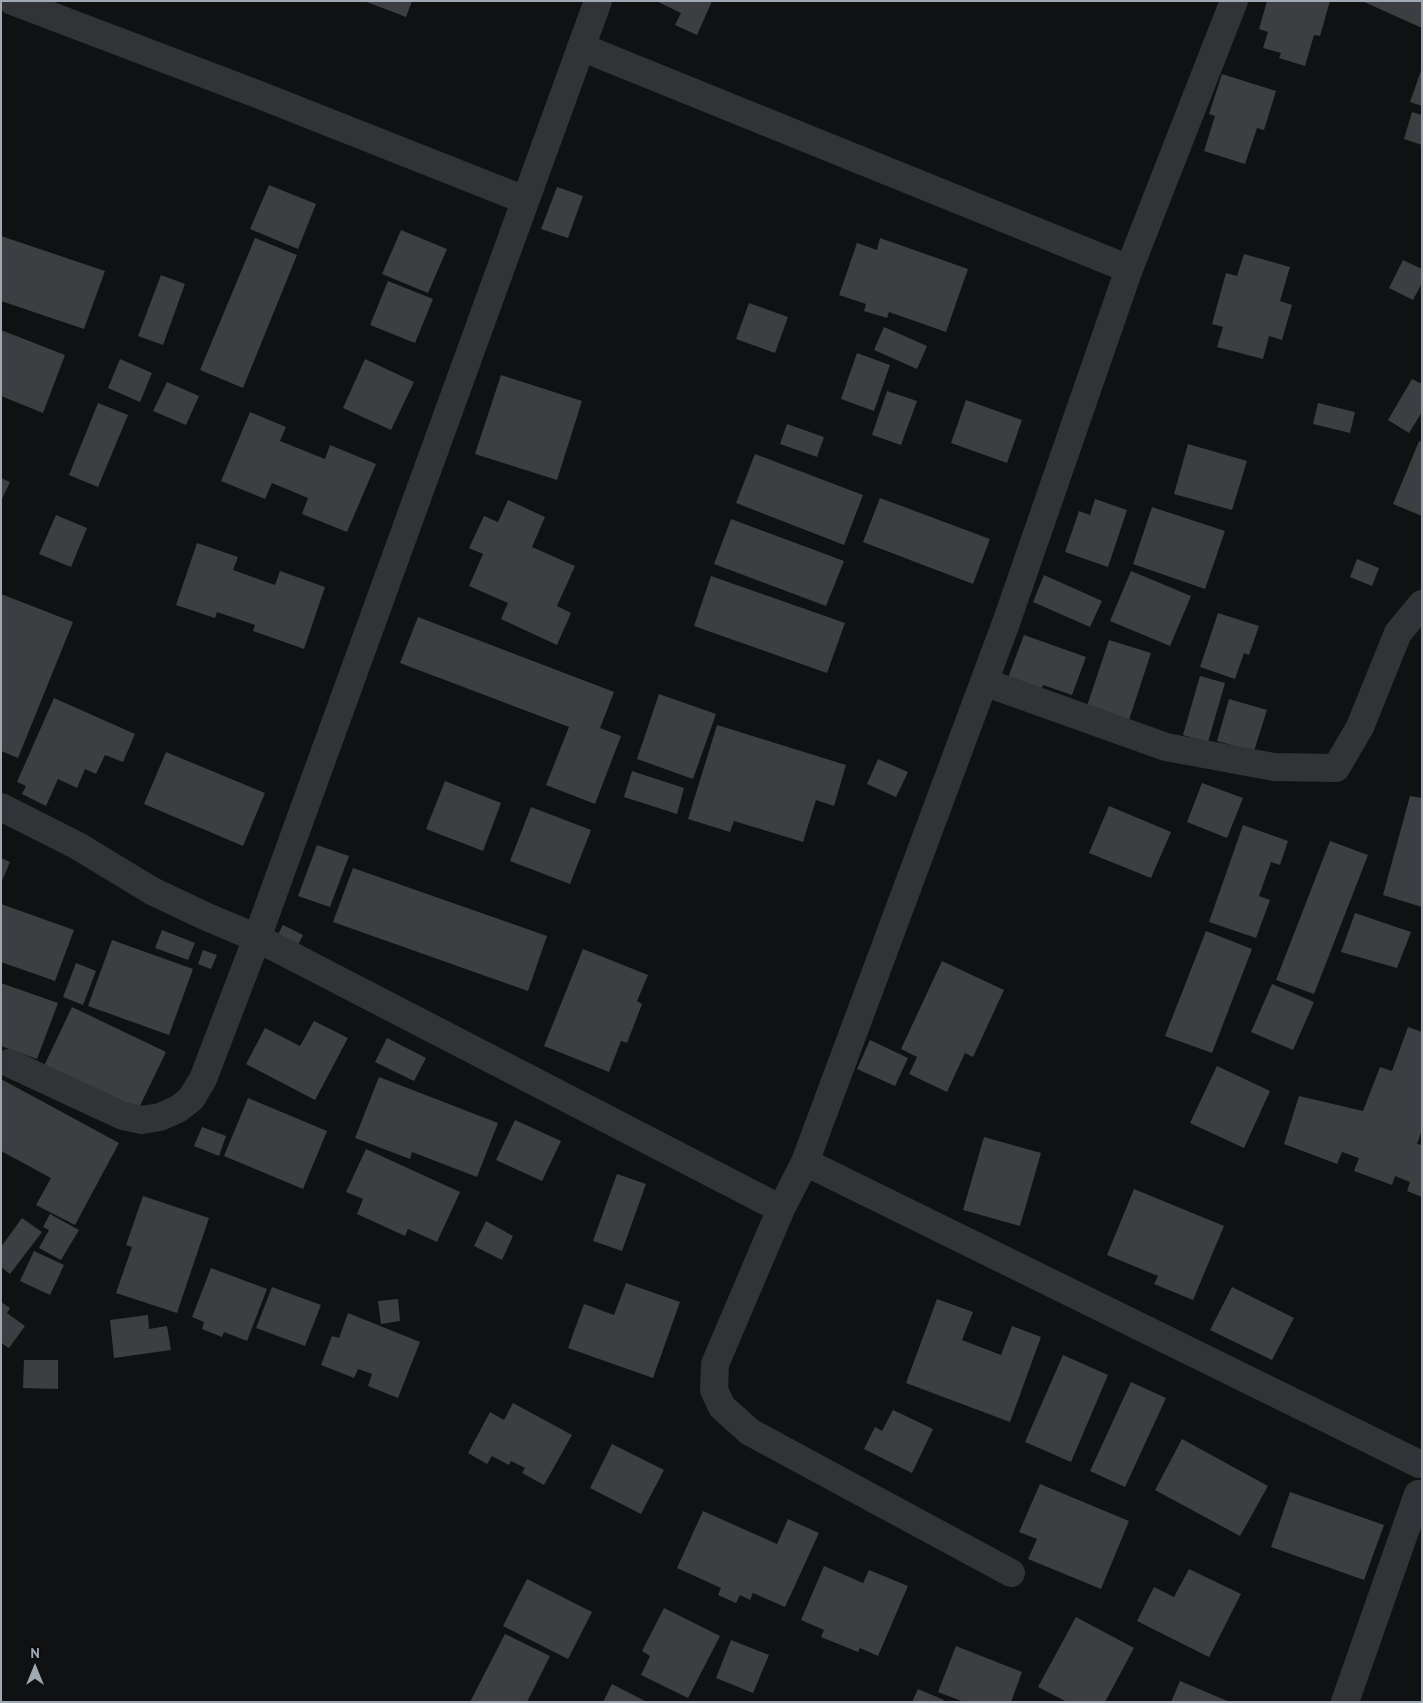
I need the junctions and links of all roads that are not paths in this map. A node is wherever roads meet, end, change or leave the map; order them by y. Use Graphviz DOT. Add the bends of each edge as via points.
graph roads {
  1 [pos="12,1"];
  2 [pos="598,1"];
  3 [pos="1234,1"];
  4 [pos="581,47"];
  5 [pos="525,200"];
  6 [pos="1129,269"];
  7 [pos="1422,604"];
  8 [pos="984,682"];
  9 [pos="1,807"];
  10 [pos="258,938"];
  11 [pos="10,1063"];
  12 [pos="804,1162"];
  13 [pos="781,1209"];
  14 [pos="1420,1460"];
  15 [pos="1420,1507"];
  16 [pos="1011,1573"];
  17 [pos="1345,1702"];
  1 -- 5 [label="street"];
  2 -- 4 [label="street"];
  3 -- 6 [label="street"];
  4 -- 5 [label="street"];
  4 -- 6 [label="street"];
  5 -- 10 [label="street"];
  6 -- 8 [label="street"];
  7 -- 8 [label="street" via="1398,633 1360,727 1336,768 1274,767 1166,747"];
  8 -- 12 [label="street"];
  9 -- 10 [label="street" via="78,846 152,891"];
  10 -- 11 [label="street" via="203,1079 191,1099 178,1109 142,1120 123,1116"];
  10 -- 13 [label="street"];
  12 -- 13 [label="street"];
  12 -- 14 [label="street"];
  13 -- 16 [label="street" via="715,1364 714,1390 722,1407 750,1432"];
  14 -- 15 [label="street"];
  15 -- 17 [label="street"];
}
